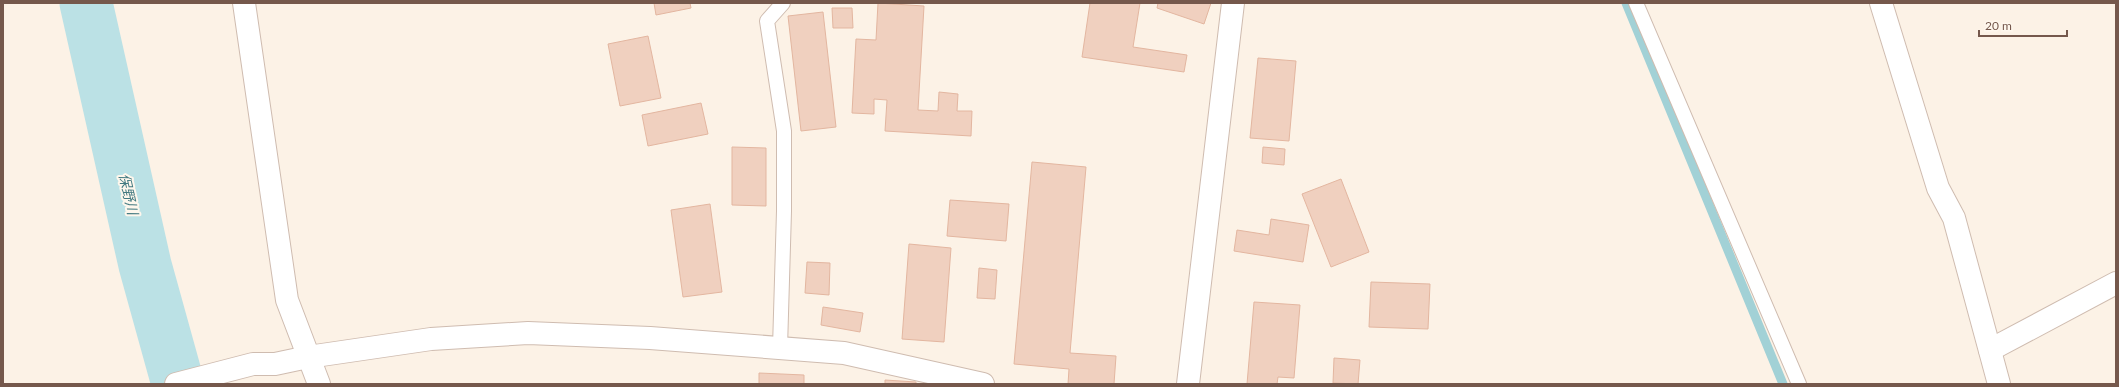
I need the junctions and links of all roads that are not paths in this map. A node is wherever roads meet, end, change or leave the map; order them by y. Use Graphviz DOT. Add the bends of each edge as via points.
graph roads {
  1 [pos="244,3"];
  2 [pos="783,3"];
  3 [pos="1233,3"];
  4 [pos="1636,3"];
  5 [pos="1880,3"];
  6 [pos="2116,284"];
  7 [pos="780,348"];
  8 [pos="1990,350"];
  9 [pos="308,356"];
  10 [pos="176,384"];
  11 [pos="318,384"];
  12 [pos="984,384"];
  13 [pos="1188,384"];
  14 [pos="1799,384"];
  15 [pos="1999,384"];
  1 -- 9 [label="street" via="287,300"];
  2 -- 7 [label="lane" via="767,21 784,131"];
  3 -- 13 [label="street"];
  4 -- 14 [label="lane"];
  5 -- 8 [label="street" via="1938,188 1954,218"];
  6 -- 8 [label="street"];
  7 -- 9 [label="street" via="650,338 528,333 431,340"];
  7 -- 12 [label="street" via="844,353"];
  8 -- 15 [label="street"];
  9 -- 10 [label="street" via="275,364 253,364"];
  9 -- 11 [label="street"];
}
